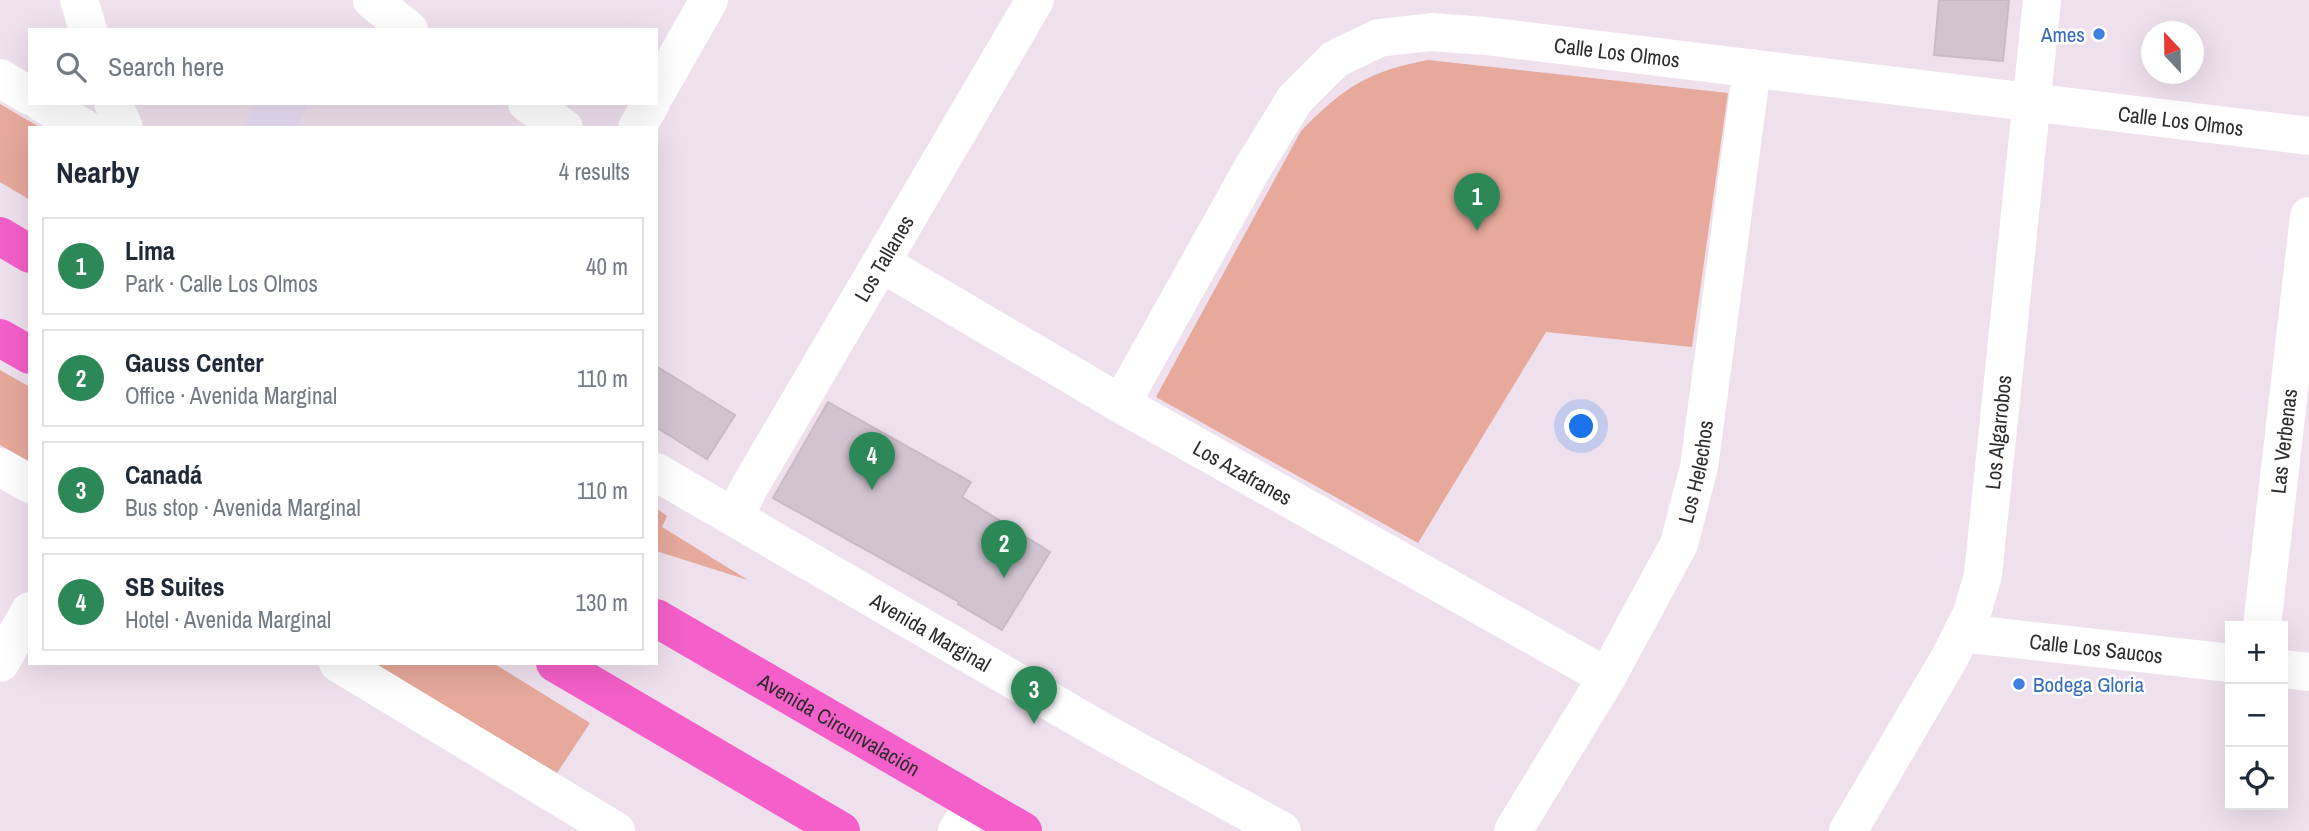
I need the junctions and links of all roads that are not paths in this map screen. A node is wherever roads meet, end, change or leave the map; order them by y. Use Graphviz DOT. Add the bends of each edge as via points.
graph roads {
  1 [pos="79,0"];
  2 [pos="372,0"];
  3 [pos="709,0"];
  4 [pos="1035,0"];
  5 [pos="2042,0"];
  6 [pos="409,18"];
  7 [pos="87,28"];
  8 [pos="1752,68"];
  9 [pos="0,78"];
  10 [pos="658,89"];
  11 [pos="28,95"];
  12 [pos="2032,102"];
  13 [pos="45,105"];
  14 [pos="114,105"];
  15 [pos="530,105"];
  16 [pos="649,105"];
  17 [pos="81,126"];
  18 [pos="123,126"];
  19 [pos="561,126"];
  20 [pos="638,126"];
  21 [pos="2309,136"];
  22 [pos="2309,216"];
  23 [pos="0,236"];
  24 [pos="28,253"];
  25 [pos="881,263"];
  26 [pos="0,338"];
  27 [pos="28,354"];
  28 [pos="1121,404"];
  29 [pos="0,467"];
  30 [pos="658,473"];
  31 [pos="28,483"];
  32 [pos="734,517"];
  33 [pos="28,614"];
  34 [pos="658,619"];
  35 [pos="2263,621"];
  36 [pos="1962,633"];
  37 [pos="2225,662"];
  38 [pos="0,663"];
  39 [pos="341,665"];
  40 [pos="558,665"];
  41 [pos="2288,670"];
  42 [pos="2309,672"];
  43 [pos="1607,677"];
  44 [pos="966,817"];
  45 [pos="616,831"];
  46 [pos="841,831"];
  47 [pos="1023,831"];
  48 [pos="1282,831"];
  49 [pos="1513,831"];
  50 [pos="1848,831"];
  1 -- 7 [label="street"];
  2 -- 6 [label="street"];
  3 -- 10 [label="street"];
  4 -- 25 [label="street, Los Tallanes"];
  5 -- 12 [label="street, Los Algarrobos"];
  8 -- 12 [label="street, Calle Los Olmos"];
  8 -- 28 [label="street, Calle Los Olmos" via="1431,32 1379,38 1335,59 1295,99"];
  8 -- 43 [label="street, Los Helechos" via="1699,467 1679,544"];
  9 -- 11 [label="street"];
  12 -- 21 [label="street, Calle Los Olmos"];
  12 -- 36 [label="street, Los Algarrobos" via="1983,575"];
  13 -- 17 [label="street"];
  14 -- 18 [label="street"];
  15 -- 19 [label="street"];
  16 -- 20 [label="street"];
  22 -- 35 [label="street, Las Verbenas"];
  23 -- 24 [label="main road"];
  25 -- 28 [label="street, Los Azafranes"];
  25 -- 32 [label="street, Los Tallanes"];
  26 -- 27 [label="main road"];
  28 -- 43 [label="street, Los Azafranes"];
  29 -- 31 [label="street"];
  30 -- 32 [label="street, Avenida Marginal"];
  32 -- 48 [label="street, Avenida Marginal" via="1108,736"];
  33 -- 38 [label="street"];
  34 -- 44 [label="main road, Avenida Circunvalación"];
  36 -- 37 [label="street, Calle Los Saucos"];
  36 -- 50 [label="street, Los Algarrobos"];
  39 -- 45 [label="street"];
  40 -- 46 [label="main road"];
  41 -- 42 [label="street"];
  43 -- 49 [label="street, Los Helechos"];
  44 -- 47 [label="main road, Avenida Circunvalación"];
}
